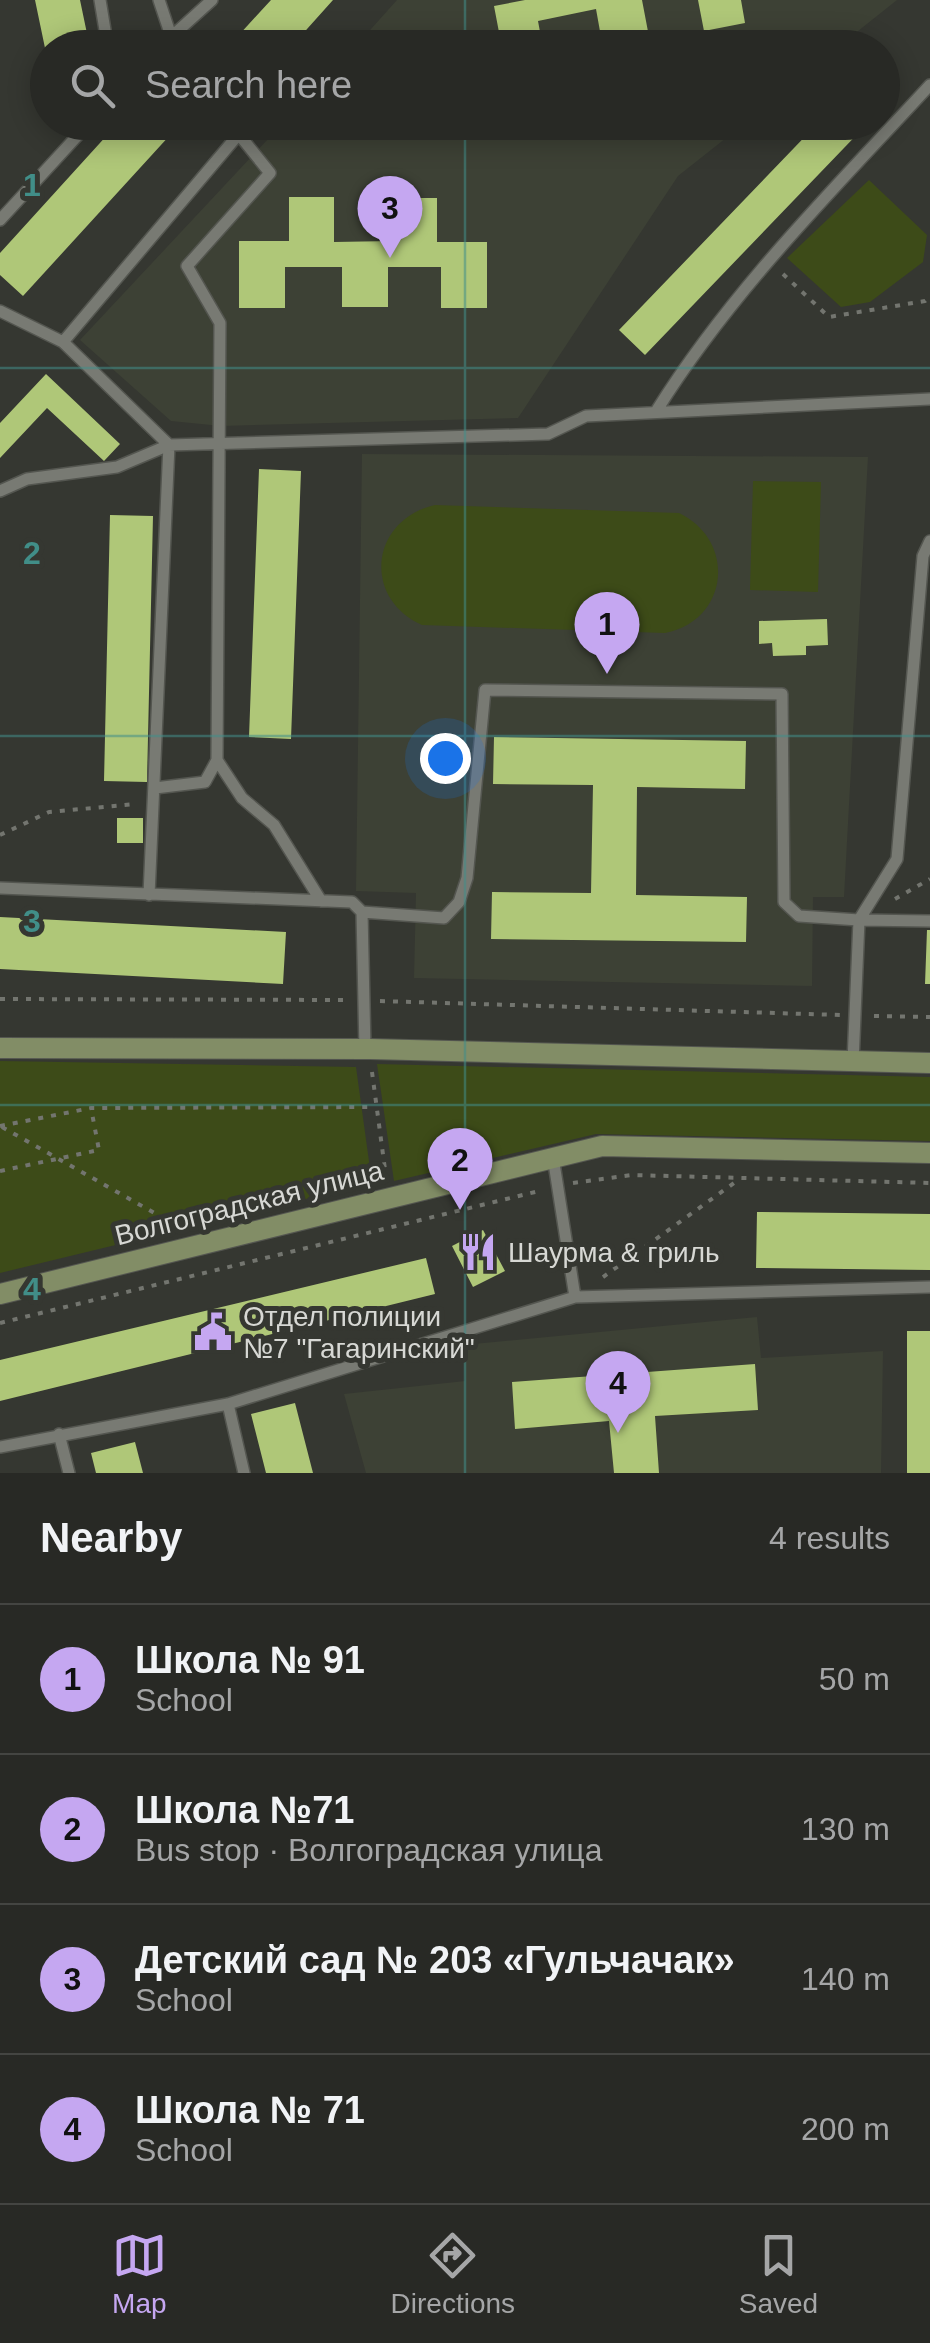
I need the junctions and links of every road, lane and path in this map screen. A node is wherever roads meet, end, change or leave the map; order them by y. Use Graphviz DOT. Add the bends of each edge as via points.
graph roads {
  1 [pos="100,0"];
  2 [pos="159,0"];
  3 [pos="212,0"];
  4 [pos="105,30"];
  5 [pos="164,30"];
  6 [pos="181,30"];
  7 [pos="930,84"];
  8 [pos="900,117"];
  9 [pos="73,140"];
  10 [pos="233,140"];
  11 [pos="243,140"];
  12 [pos="879,140"];
  13 [pos="0,220"];
  14 [pos="769,260"];
  15 [pos="930,296"];
  16 [pos="0,311"];
  17 [pos="63,342"];
  18 [pos="930,398"];
  19 [pos="657,410"];
  20 [pos="222,444"];
  21 [pos="169,445"];
  22 [pos="0,491"];
  23 [pos="930,541"];
  24 [pos="216,760"];
  25 [pos="154,793"];
  26 [pos="0,834"];
  27 [pos="0,888"];
  28 [pos="149,894"];
  29 [pos="321,901"];
  30 [pos="362,912"];
  31 [pos="858,920"];
  32 [pos="930,921"];
  33 [pos="0,999"];
  34 [pos="362,1000"];
  35 [pos="855,1016"];
  36 [pos="930,1017"];
  37 [pos="0,1048"];
  38 [pos="367,1049"];
  39 [pos="854,1062"];
  40 [pos="930,1063"];
  41 [pos="374,1107"];
  42 [pos="91,1108"];
  43 [pos="0,1126"];
  44 [pos="930,1152"];
  45 [pos="553,1157"];
  46 [pos="58,1158"];
  47 [pos="0,1171"];
  48 [pos="736,1182"];
  49 [pos="930,1184"];
  50 [pos="560,1186"];
  51 [pos="389,1196"];
  52 [pos="398,1225"];
  53 [pos="181,1228"];
  54 [pos="930,1287"];
  55 [pos="0,1294"];
  56 [pos="575,1297"];
  57 [pos="0,1323"];
  58 [pos="228,1404"];
  59 [pos="59,1434"];
  60 [pos="0,1447"];
  61 [pos="69,1473"];
  62 [pos="244,1473"];
  1 -- 4 [label="lane"];
  2 -- 5 [label="lane"];
  3 -- 6 [label="lane"];
  7 -- 8 [label="lane"];
  9 -- 13 [label="lane"];
  10 -- 17 [label="lane"];
  11 -- 20 [label="lane" via="270,173 187,266 220,323"];
  12 -- 14 [label="lane"];
  14 -- 15 [label="path" via="828,317"];
  14 -- 19 [label="lane"];
  16 -- 17 [label="lane"];
  17 -- 21 [label="lane"];
  18 -- 19 [label="lane"];
  19 -- 20 [label="lane" via="586,416 548,434"];
  20 -- 21 [label="lane"];
  20 -- 24 [label="lane"];
  21 -- 22 [label="lane" via="117,468 27,479"];
  21 -- 25 [label="lane"];
  23 -- 31 [label="lane" via="923,556 897,859"];
  24 -- 25 [label="lane" via="205,782"];
  24 -- 29 [label="lane" via="242,798 274,825"];
  25 -- 26 [label="path" via="140,803 48,812"];
  25 -- 28 [label="lane"];
  27 -- 28 [label="lane"];
  28 -- 29 [label="lane"];
  29 -- 30 [label="lane" via="352,902"];
  30 -- 31 [label="lane" via="444,918 459,902 467,878 485,690 782,694 784,902 799,916"];
  30 -- 34 [label="lane"];
  31 -- 32 [label="lane"];
  31 -- 35 [label="lane"];
  33 -- 34 [label="path"];
  34 -- 35 [label="path"];
  34 -- 38 [label="lane"];
  35 -- 36 [label="path"];
  35 -- 39 [label="lane"];
  37 -- 38 [label="main road"];
  38 -- 39 [label="main road"];
  38 -- 41 [label="path"];
  39 -- 40 [label="main road"];
  41 -- 42 [label="path"];
  41 -- 51 [label="path"];
  42 -- 43 [label="path"];
  42 -- 46 [label="path" via="100,1150"];
  43 -- 46 [label="path"];
  44 -- 45 [label="main road, Волгоградская улица" via="602,1146"];
  45 -- 50 [label="lane"];
  45 -- 51 [label="main road, Волгоградская улица"];
  46 -- 47 [label="path"];
  46 -- 53 [label="path"];
  48 -- 49 [label="path"];
  48 -- 50 [label="path" via="632,1175"];
  48 -- 56 [label="path"];
  50 -- 52 [label="path"];
  50 -- 56 [label="lane"];
  51 -- 52 [label="path"];
  51 -- 55 [label="main road, Волгоградская улица"];
  52 -- 57 [label="path"];
  54 -- 56 [label="lane"];
  56 -- 58 [label="lane"];
  58 -- 59 [label="lane"];
  58 -- 62 [label="lane"];
  59 -- 60 [label="lane"];
  59 -- 61 [label="lane"];
}
